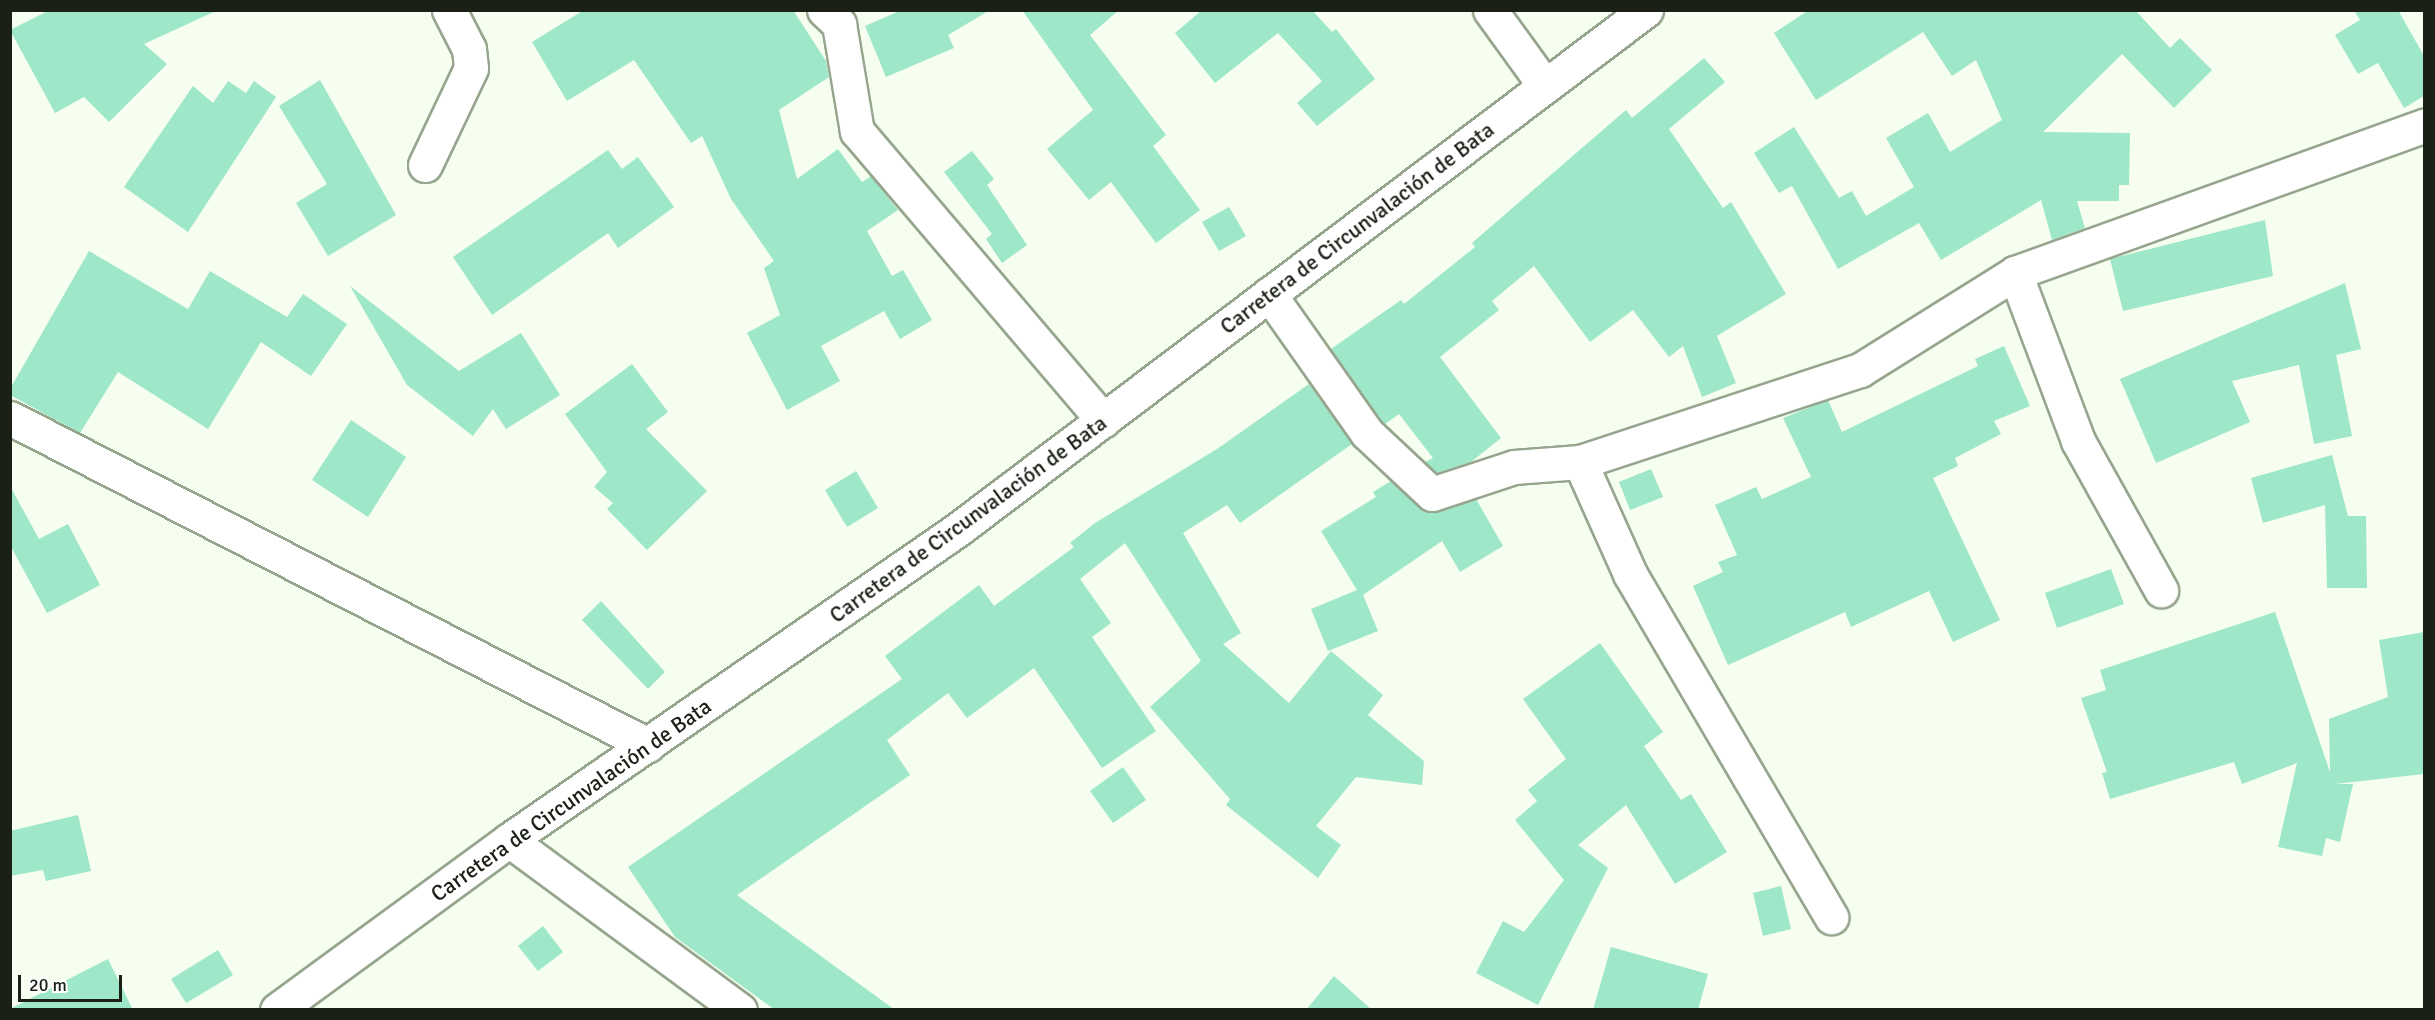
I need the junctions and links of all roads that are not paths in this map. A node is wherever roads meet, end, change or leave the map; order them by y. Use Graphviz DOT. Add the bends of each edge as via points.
graph roads {
  1 [pos="449,10"];
  2 [pos="824,10"];
  3 [pos="1490,10"];
  4 [pos="1646,10"];
  5 [pos="1545,86"];
  6 [pos="2424,126"];
  7 [pos="425,165"];
  8 [pos="2015,273"];
  9 [pos="1269,294"];
  10 [pos="10,417"];
  11 [pos="1102,420"];
  12 [pos="1580,462"];
  13 [pos="2161,590"];
  14 [pos="648,745"];
  15 [pos="509,840"];
  16 [pos="1831,916"];
  17 [pos="277,1010"];
  18 [pos="740,1010"];
  1 -- 7 [label="street" via="469,49 471,68"];
  2 -- 11 [label="street" via="839,24 857,131"];
  3 -- 5 [label="street"];
  4 -- 5 [label="street, Carretera de Circunvalación de Bata"];
  5 -- 9 [label="street, Carretera de Circunvalación de Bata"];
  6 -- 8 [label="street"];
  8 -- 12 [label="street" via="1860,369"];
  8 -- 13 [label="street" via="2078,441"];
  9 -- 11 [label="street, Carretera de Circunvalación de Bata"];
  9 -- 12 [label="street" via="1367,433 1432,494 1514,466"];
  10 -- 14 [label="street"];
  11 -- 14 [label="street, Carretera de Circunvalación de Bata" via="957,530"];
  12 -- 16 [label="street" via="1630,574"];
  14 -- 15 [label="street, Carretera de Circunvalación de Bata"];
  15 -- 17 [label="street, Carretera de Circunvalación de Bata"];
  15 -- 18 [label="street"];
}
